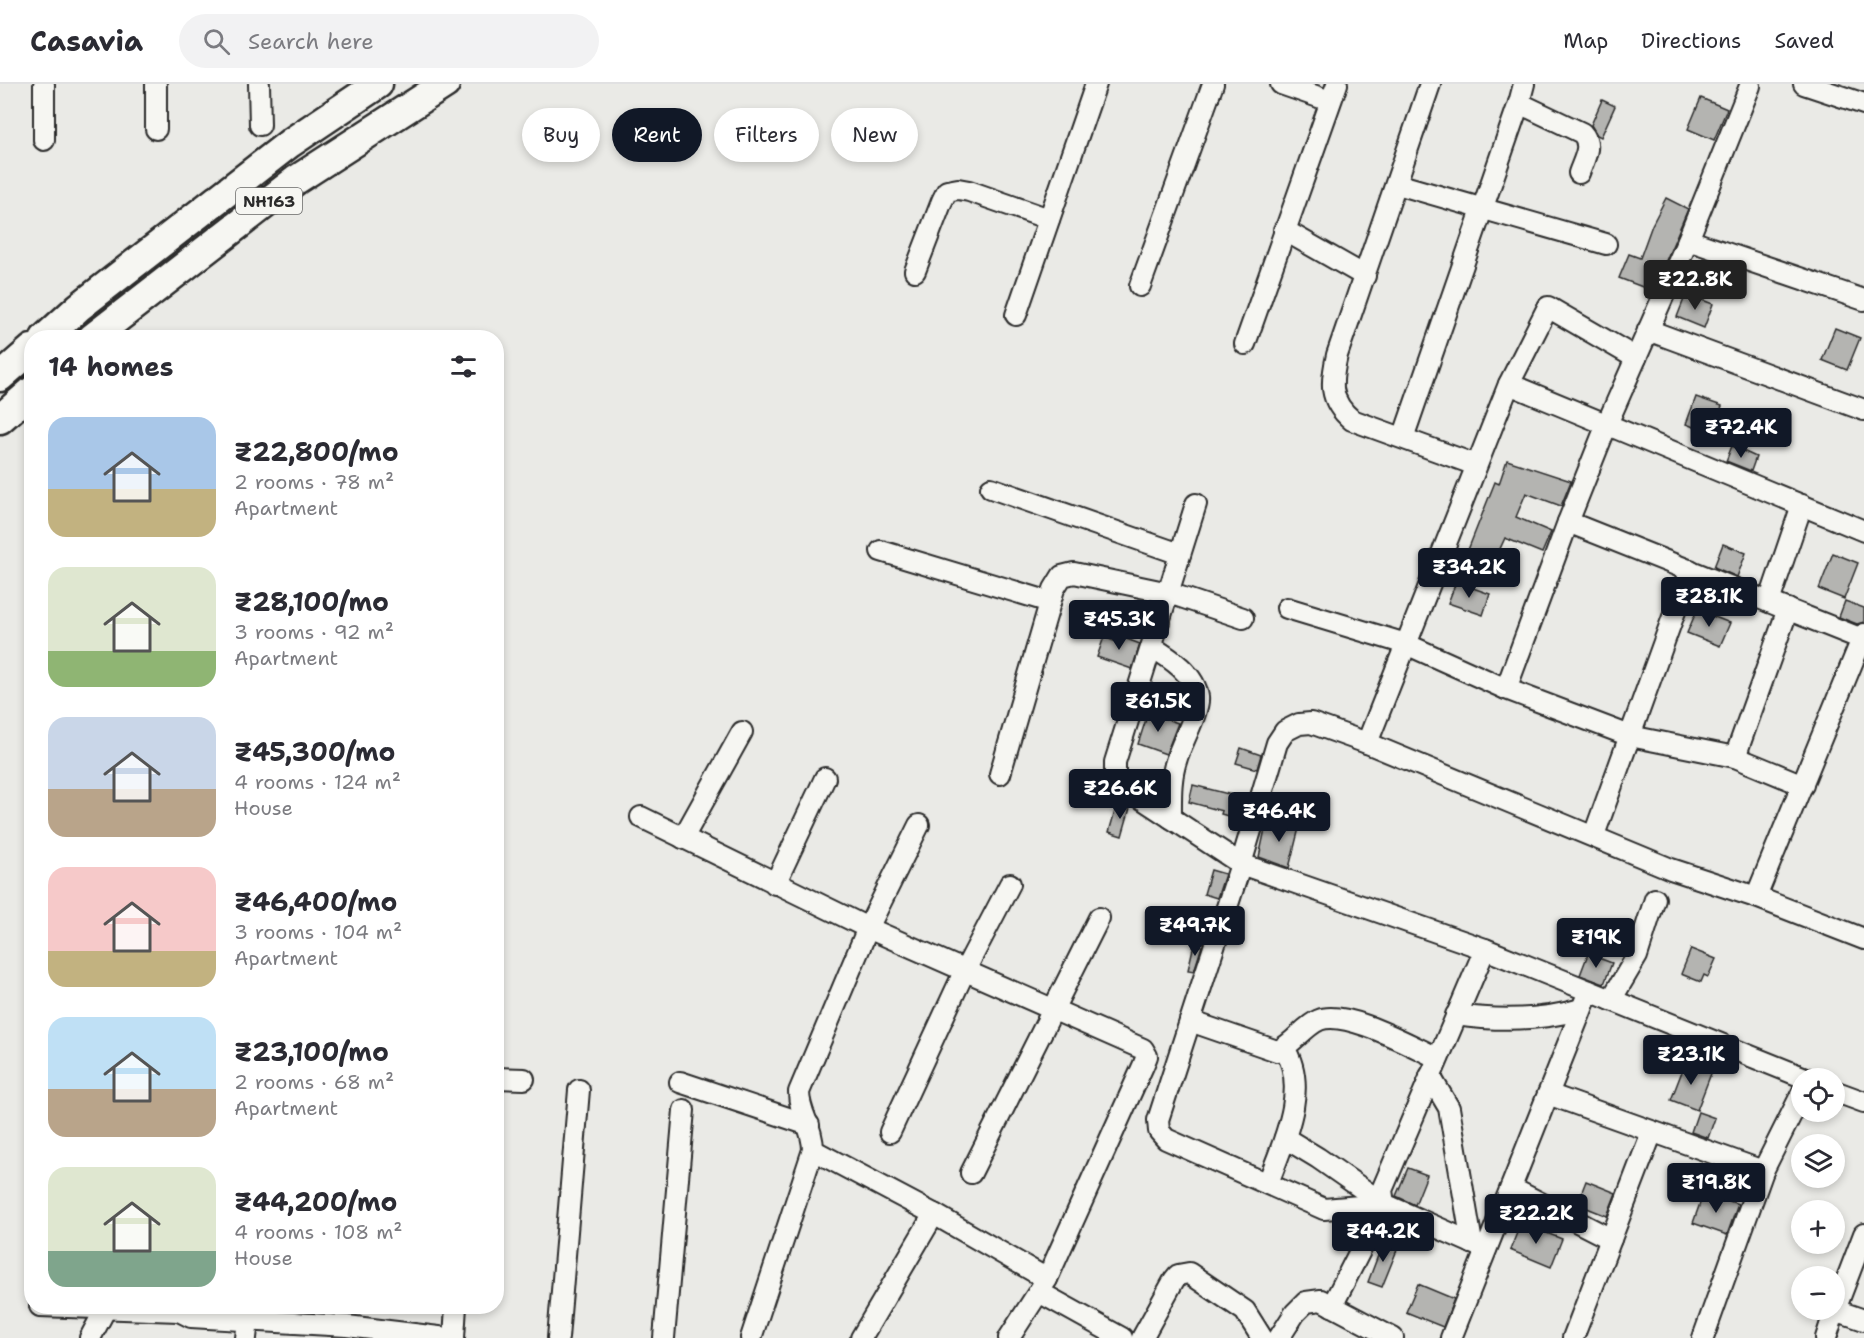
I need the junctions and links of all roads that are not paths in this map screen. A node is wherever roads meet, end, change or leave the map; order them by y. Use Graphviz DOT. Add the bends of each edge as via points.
graph roads {
  1 [pos="44,84"];
  2 [pos="156,84"];
  3 [pos="259,84"];
  4 [pos="378,84"];
  5 [pos="445,84"];
  6 [pos="1096,84"];
  7 [pos="1213,84"];
  8 [pos="1281,84"];
  9 [pos="1430,84"];
  10 [pos="1524,84"];
  11 [pos="1804,84"];
  12 [pos="1748,85"];
  13 [pos="1333,92"];
  14 [pos="1519,103"];
  15 [pos="1864,104"];
  16 [pos="260,125"];
  17 [pos="156,129"];
  18 [pos="44,140"];
  19 [pos="1579,173"];
  20 [pos="1397,184"];
  21 [pos="1483,209"];
  22 [pos="1049,219"];
  23 [pos="1284,230"];
  24 [pos="1688,240"];
  25 [pos="1606,244"];
  26 [pos="915,271"];
  27 [pos="1365,276"];
  28 [pos="1140,286"];
  29 [pos="1864,300"];
  30 [pos="1016,315"];
  31 [pos="54,330"];
  32 [pos="101,330"];
  33 [pos="1648,330"];
  34 [pos="1245,344"];
  35 [pos="24,356"];
  36 [pos="1636,358"];
  37 [pos="0,378"];
  38 [pos="1509,384"];
  39 [pos="24,398"];
  40 [pos="1864,410"];
  41 [pos="0,419"];
  42 [pos="1607,424"];
  43 [pos="1403,438"];
  44 [pos="1476,465"];
  45 [pos="991,488"];
  46 [pos="1196,504"];
  47 [pos="1802,505"];
  48 [pos="1568,522"];
  49 [pos="1864,531"];
  50 [pos="881,551"];
  51 [pos="1180,554"];
  52 [pos="1690,570"];
  53 [pos="1169,593"];
  54 [pos="1050,602"];
  55 [pos="1769,602"];
  56 [pos="1287,608"];
  57 [pos="1788,609"];
  58 [pos="1243,618"];
  59 [pos="1863,637"];
  60 [pos="1406,644"];
  61 [pos="1152,647"];
  62 [pos="1506,689"];
  63 [pos="742,732"];
  64 [pos="1630,736"];
  65 [pos="1367,743"];
  66 [pos="1735,757"];
  67 [pos="1000,774"];
  68 [pos="825,778"];
  69 [pos="1803,785"];
  70 [pos="641,817"];
  71 [pos="1171,818"];
  72 [pos="919,825"];
  73 [pos="1594,835"];
  74 [pos="684,838"];
  75 [pos="1241,864"];
  76 [pos="775,884"];
  77 [pos="1010,884"];
  78 [pos="1756,897"];
  79 [pos="1655,899"];
  80 [pos="1099,918"];
  81 [pos="868,928"];
  82 [pos="1864,939"];
  83 [pos="1485,949"];
  84 [pos="964,970"];
  85 [pos="1588,991"];
  86 [pos="1611,1000"];
  87 [pos="1053,1009"];
  88 [pos="1581,1009"];
  89 [pos="1456,1015"];
  90 [pos="1190,1021"];
  91 [pos="1284,1048"];
  92 [pos="1147,1056"];
  93 [pos="1438,1058"];
  94 [pos="1176,1064"];
  95 [pos="1791,1072"];
  96 [pos="1430,1076"];
  97 [pos="504,1078"];
  98 [pos="524,1079"];
  99 [pos="680,1082"];
  100 [pos="579,1090"];
  101 [pos="1548,1094"];
  102 [pos="1845,1094"];
  103 [pos="1864,1102"];
  104 [pos="684,1110"];
  105 [pos="1791,1115"];
  106 [pos="809,1125"];
  107 [pos="1652,1131"];
  108 [pos="890,1132"];
  109 [pos="1285,1138"];
  110 [pos="813,1150"];
  111 [pos="1763,1171"];
  112 [pos="971,1173"];
  113 [pos="1268,1183"];
  114 [pos="1511,1188"];
  115 [pos="1384,1204"];
  116 [pos="934,1214"];
  117 [pos="1864,1234"];
  118 [pos="1611,1239"];
  119 [pos="1479,1246"];
  120 [pos="1845,1284"];
  121 [pos="1043,1285"];
  122 [pos="1332,1306"];
  123 [pos="1845,1313"];
  124 [pos="103,1314"];
  125 [pos="186,1314"];
  126 [pos="282,1314"];
  127 [pos="456,1314"];
  128 [pos="1832,1320"];
  129 [pos="1864,1320"];
  130 [pos="247,1329"];
  131 [pos="347,1332"];
  132 [pos="90,1338"];
  133 [pos="447,1338"];
  134 [pos="454,1338"];
  135 [pos="558,1338"];
  136 [pos="664,1338"];
  137 [pos="752,1338"];
  138 [pos="861,1338"];
  139 [pos="1009,1338"];
  140 [pos="1122,1338"];
  141 [pos="1142,1338"];
  142 [pos="1262,1338"];
  143 [pos="1280,1338"];
  144 [pos="1393,1338"];
  145 [pos="1451,1338"];
  146 [pos="1573,1338"];
  147 [pos="1702,1338"];
  148 [pos="1826,1338"];
  1 -- 18 [label="street"];
  2 -- 17 [label="street"];
  3 -- 16 [label="street"];
  4 -- 31 [label="highway, NH163" via="290,143"];
  5 -- 32 [label="highway, NH163" via="296,180"];
  6 -- 22 [label="street"];
  7 -- 28 [label="street"];
  8 -- 13 [label="street"];
  9 -- 20 [label="street"];
  10 -- 14 [label="street"];
  11 -- 15 [label="street"];
  12 -- 24 [label="street"];
  13 -- 23 [label="street"];
  14 -- 19 [label="street" via="1587,138"];
  14 -- 21 [label="street"];
  20 -- 21 [label="street"];
  20 -- 27 [label="street"];
  21 -- 25 [label="street"];
  21 -- 43 [label="street"];
  22 -- 26 [label="street" via="969,192 947,191"];
  22 -- 30 [label="street"];
  23 -- 27 [label="street"];
  23 -- 34 [label="street"];
  24 -- 29 [label="street"];
  24 -- 33 [label="street"];
  27 -- 43 [label="street" via="1337,355 1332,380 1334,397 1341,411 1352,420"];
  33 -- 36 [label="street"];
  33 -- 40 [label="street"];
  35 -- 37 [label="highway"];
  36 -- 38 [label="street" via="1548,307"];
  36 -- 42 [label="street"];
  38 -- 42 [label="street"];
  38 -- 44 [label="street"];
  39 -- 41 [label="highway"];
  42 -- 47 [label="street"];
  42 -- 48 [label="street"];
  43 -- 44 [label="street"];
  44 -- 60 [label="street"];
  45 -- 51 [label="street"];
  46 -- 51 [label="street"];
  47 -- 49 [label="street"];
  47 -- 55 [label="street"];
  48 -- 52 [label="street"];
  48 -- 62 [label="street"];
  50 -- 54 [label="street"];
  51 -- 53 [label="street"];
  52 -- 55 [label="street"];
  52 -- 64 [label="street"];
  53 -- 54 [label="street" via="1074,573 1062,576"];
  53 -- 58 [label="street"];
  53 -- 61 [label="street"];
  54 -- 67 [label="street"];
  55 -- 57 [label="street"];
  56 -- 60 [label="street"];
  57 -- 59 [label="street"];
  57 -- 66 [label="street"];
  59 -- 69 [label="street"];
  60 -- 62 [label="street"];
  60 -- 65 [label="street"];
  61 -- 71 [label="street" via="1187,674 1199,698 1171,781"];
  61 -- 71 [label="street" via="1115,762 1115,775 1125,787"];
  62 -- 64 [label="street"];
  63 -- 74 [label="street"];
  64 -- 66 [label="street"];
  64 -- 73 [label="street"];
  65 -- 73 [label="street"];
  65 -- 75 [label="street" via="1311,723 1285,732 1277,743"];
  66 -- 69 [label="street"];
  68 -- 76 [label="street"];
  69 -- 78 [label="street"];
  70 -- 74 [label="street"];
  71 -- 75 [label="street"];
  72 -- 81 [label="street"];
  73 -- 78 [label="street" via="1671,868"];
  74 -- 76 [label="street"];
  75 -- 83 [label="street"];
  75 -- 90 [label="street"];
  76 -- 81 [label="street"];
  77 -- 84 [label="street"];
  78 -- 82 [label="street"];
  79 -- 86 [label="street" via="1637,956"];
  80 -- 87 [label="street"];
  81 -- 84 [label="street"];
  81 -- 106 [label="street" via="799,1092 799,1104"];
  83 -- 85 [label="street"];
  83 -- 89 [label="street"];
  84 -- 87 [label="street"];
  84 -- 108 [label="street"];
  85 -- 86 [label="street"];
  85 -- 88 [label="street"];
  86 -- 95 [label="street"];
  87 -- 92 [label="street" via="1143,1049"];
  87 -- 112 [label="street"];
  88 -- 89 [label="street" via="1562,1015 1495,1020"];
  88 -- 101 [label="street"];
  89 -- 93 [label="street"];
  90 -- 91 [label="street" via="1277,1051"];
  90 -- 94 [label="street"];
  91 -- 93 [label="street" via="1310,1025 1332,1017 1352,1020"];
  91 -- 109 [label="street" via="1292,1060 1294,1081 1293,1107"];
  92 -- 94 [label="street"];
  92 -- 121 [label="street"];
  93 -- 96 [label="street"];
  94 -- 113 [label="street" via="1158,1131 1166,1139"];
  96 -- 115 [label="street" via="1382,1190"];
  96 -- 119 [label="street" via="1449,1108"];
  97 -- 98 [label="street"];
  99 -- 106 [label="street"];
  100 -- 135 [label="street"];
  101 -- 107 [label="street"];
  101 -- 114 [label="street"];
  102 -- 103 [label="street"];
  104 -- 136 [label="street"];
  105 -- 111 [label="street"];
  106 -- 110 [label="street"];
  107 -- 111 [label="street"];
  107 -- 118 [label="street"];
  109 -- 113 [label="street"];
  109 -- 115 [label="street"];
  110 -- 116 [label="street"];
  110 -- 137 [label="street"];
  111 -- 147 [label="street"];
  113 -- 115 [label="street" via="1324,1209"];
  114 -- 118 [label="street"];
  114 -- 119 [label="street"];
  115 -- 119 [label="street"];
  115 -- 122 [label="street"];
  116 -- 121 [label="street"];
  116 -- 138 [label="street"];
  117 -- 120 [label="street"];
  118 -- 146 [label="street"];
  119 -- 145 [label="street"];
  121 -- 139 [label="street"];
  121 -- 140 [label="street"];
  122 -- 143 [label="street" via="1321,1300 1306,1302"];
  122 -- 144 [label="street"];
  123 -- 129 [label="street"];
  124 -- 132 [label="street"];
  125 -- 130 [label="street"];
  126 -- 130 [label="street"];
  126 -- 131 [label="street"];
  127 -- 134 [label="street"];
  128 -- 148 [label="street"];
  131 -- 133 [label="street"];
  141 -- 142 [label="street" via="1174,1280 1189,1273 1245,1311"];
}
